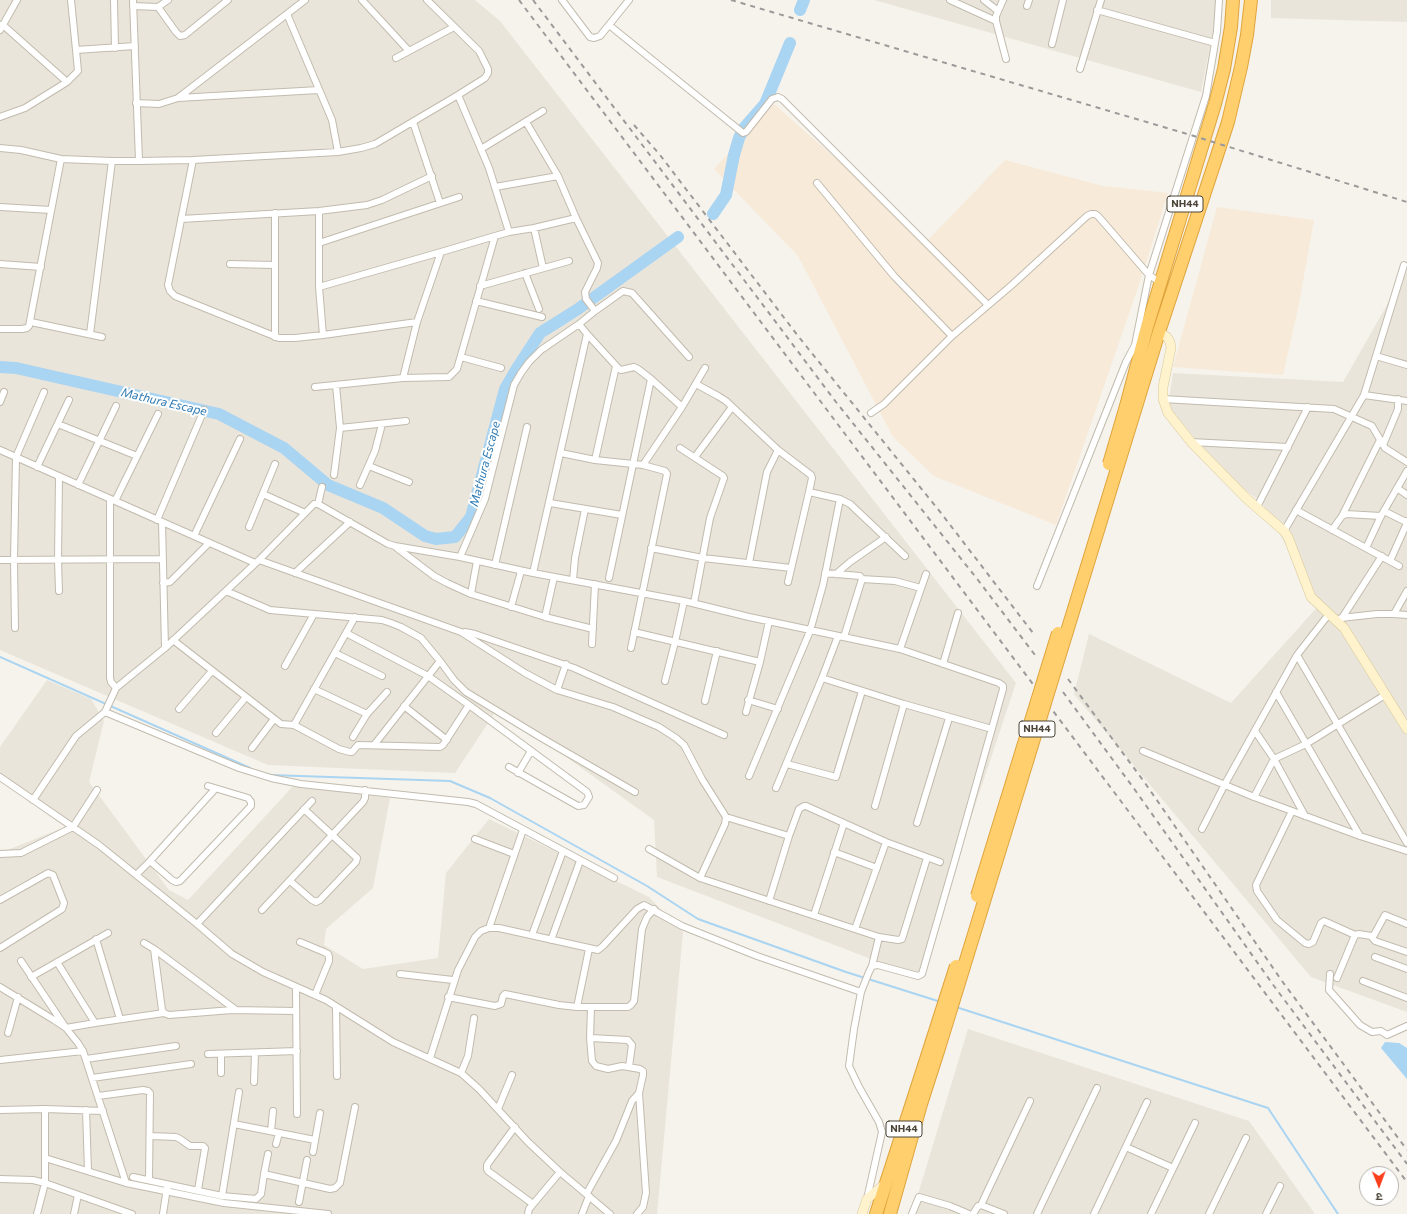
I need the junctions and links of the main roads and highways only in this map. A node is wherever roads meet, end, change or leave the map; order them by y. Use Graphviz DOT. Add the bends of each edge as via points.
graph roads {
  1 [pos="1233,0"];
  2 [pos="1251,0"];
  3 [pos="1131,408"];
  4 [pos="935,1046"];
  5 [pos="876,1214"];
  6 [pos="890,1214"];
  1 -- 3 [label="highway, NH44" via="1224,69 1160,283"];
  2 -- 3 [label="highway, NH44" via="1241,67 1228,122 1159,332"];
  3 -- 4 [label="highway, NH44, bridge"];
  4 -- 5 [label="highway, NH44"];
  4 -- 6 [label="highway, NH44"];
}
